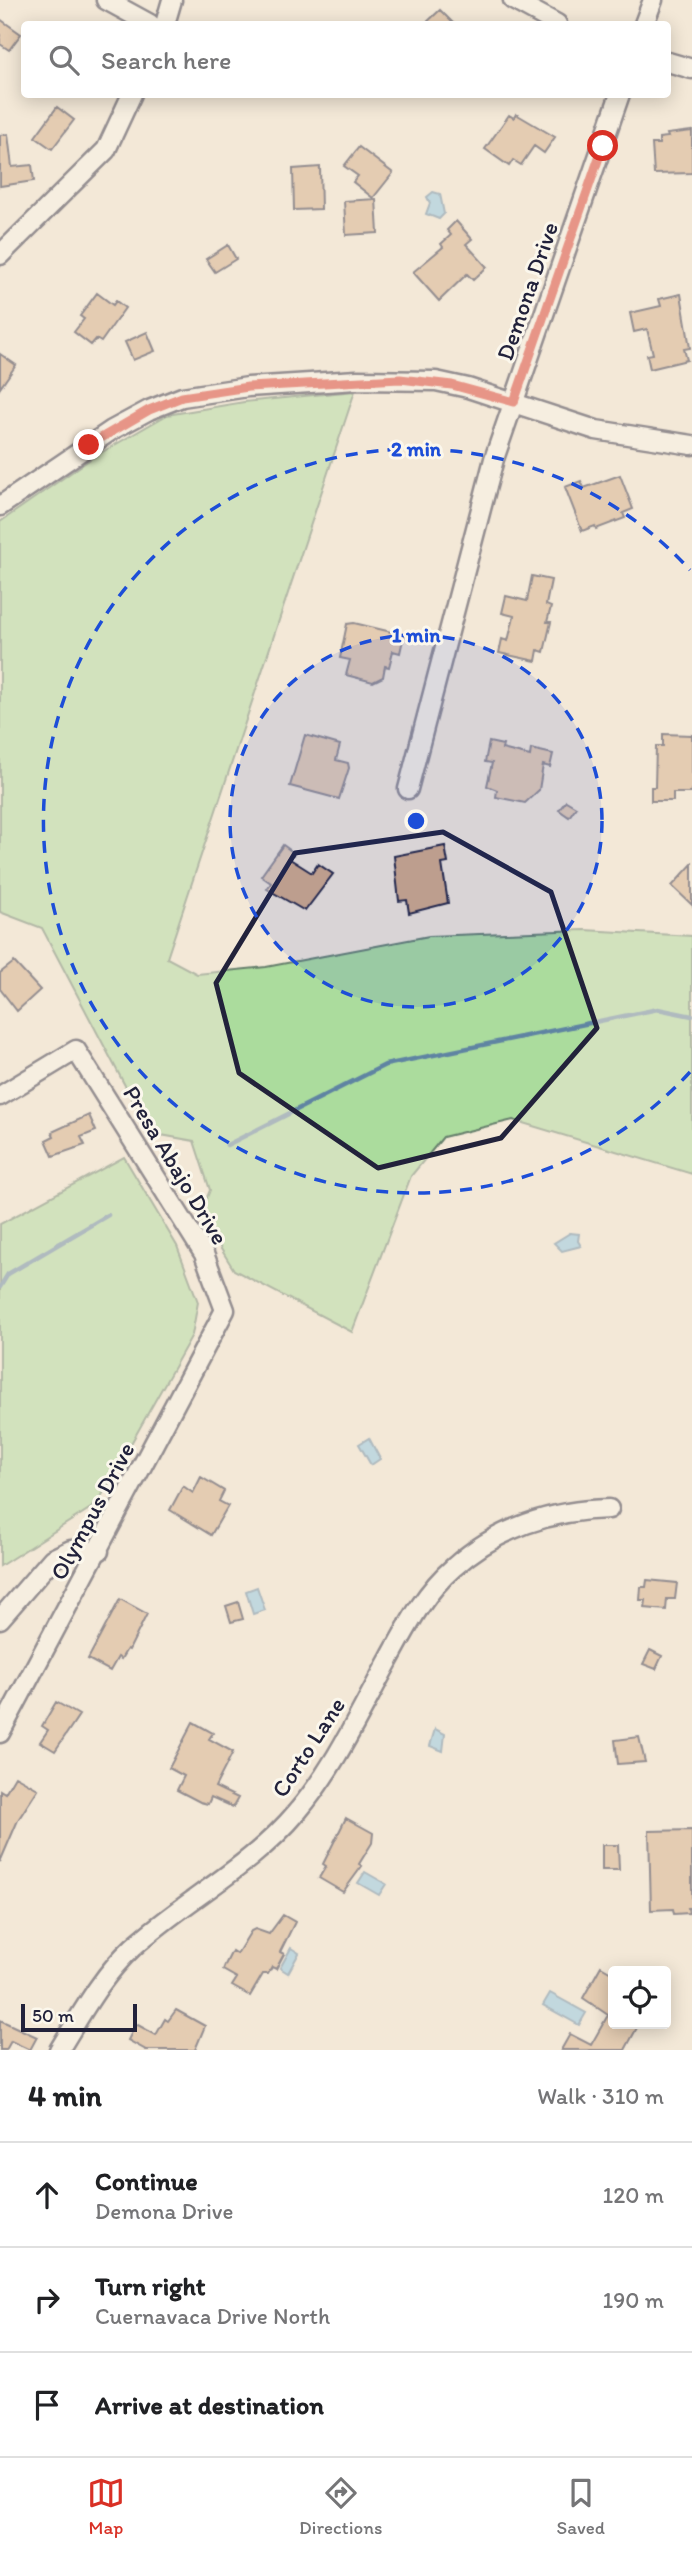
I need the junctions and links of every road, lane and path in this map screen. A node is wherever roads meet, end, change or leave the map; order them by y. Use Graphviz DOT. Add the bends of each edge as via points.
graph roads {
  1 [pos="106,0"];
  2 [pos="172,0"];
  3 [pos="513,0"];
  4 [pos="653,0"];
  5 [pos="144,21"];
  6 [pos="165,21"];
  7 [pos="552,21"];
  8 [pos="645,21"];
  9 [pos="671,63"];
  10 [pos="692,69"];
  11 [pos="130,98"];
  12 [pos="619,98"];
  13 [pos="0,255"];
  14 [pos="514,402"];
  15 [pos="692,444"];
  16 [pos="0,506"];
  17 [pos="408,789"];
  18 [pos="0,1096"];
  19 [pos="225,1310"];
  20 [pos="609,1509"];
  21 [pos="99,1551"];
  22 [pos="0,1619"];
  23 [pos="0,1733"];
  24 [pos="59,2050"];
  1 -- 5 [label="street"];
  2 -- 6 [label="street"];
  3 -- 7 [label="street"];
  4 -- 8 [label="street"];
  9 -- 10 [label="street"];
  11 -- 13 [label="street" via="106,150"];
  12 -- 14 [label="street, Demona Drive"];
  14 -- 15 [label="street" via="596,430"];
  14 -- 16 [label="street" via="436,381 400,379 248,387 182,397 112,430"];
  14 -- 17 [label="street, Demona Drive" via="478,514"];
  18 -- 19 [label="street, Presa Abajo Drive" via="76,1050 204,1254"];
  19 -- 21 [label="street, Olympus Drive"];
  20 -- 24 [label="street, Corto Lane" via="557,1514 517,1527 453,1568 413,1616 333,1762 295,1814 245,1864 117,1963 89,1998"];
  21 -- 22 [label="street" via="71,1550 52,1559"];
  21 -- 23 [label="street, Olympus Drive"];
}
